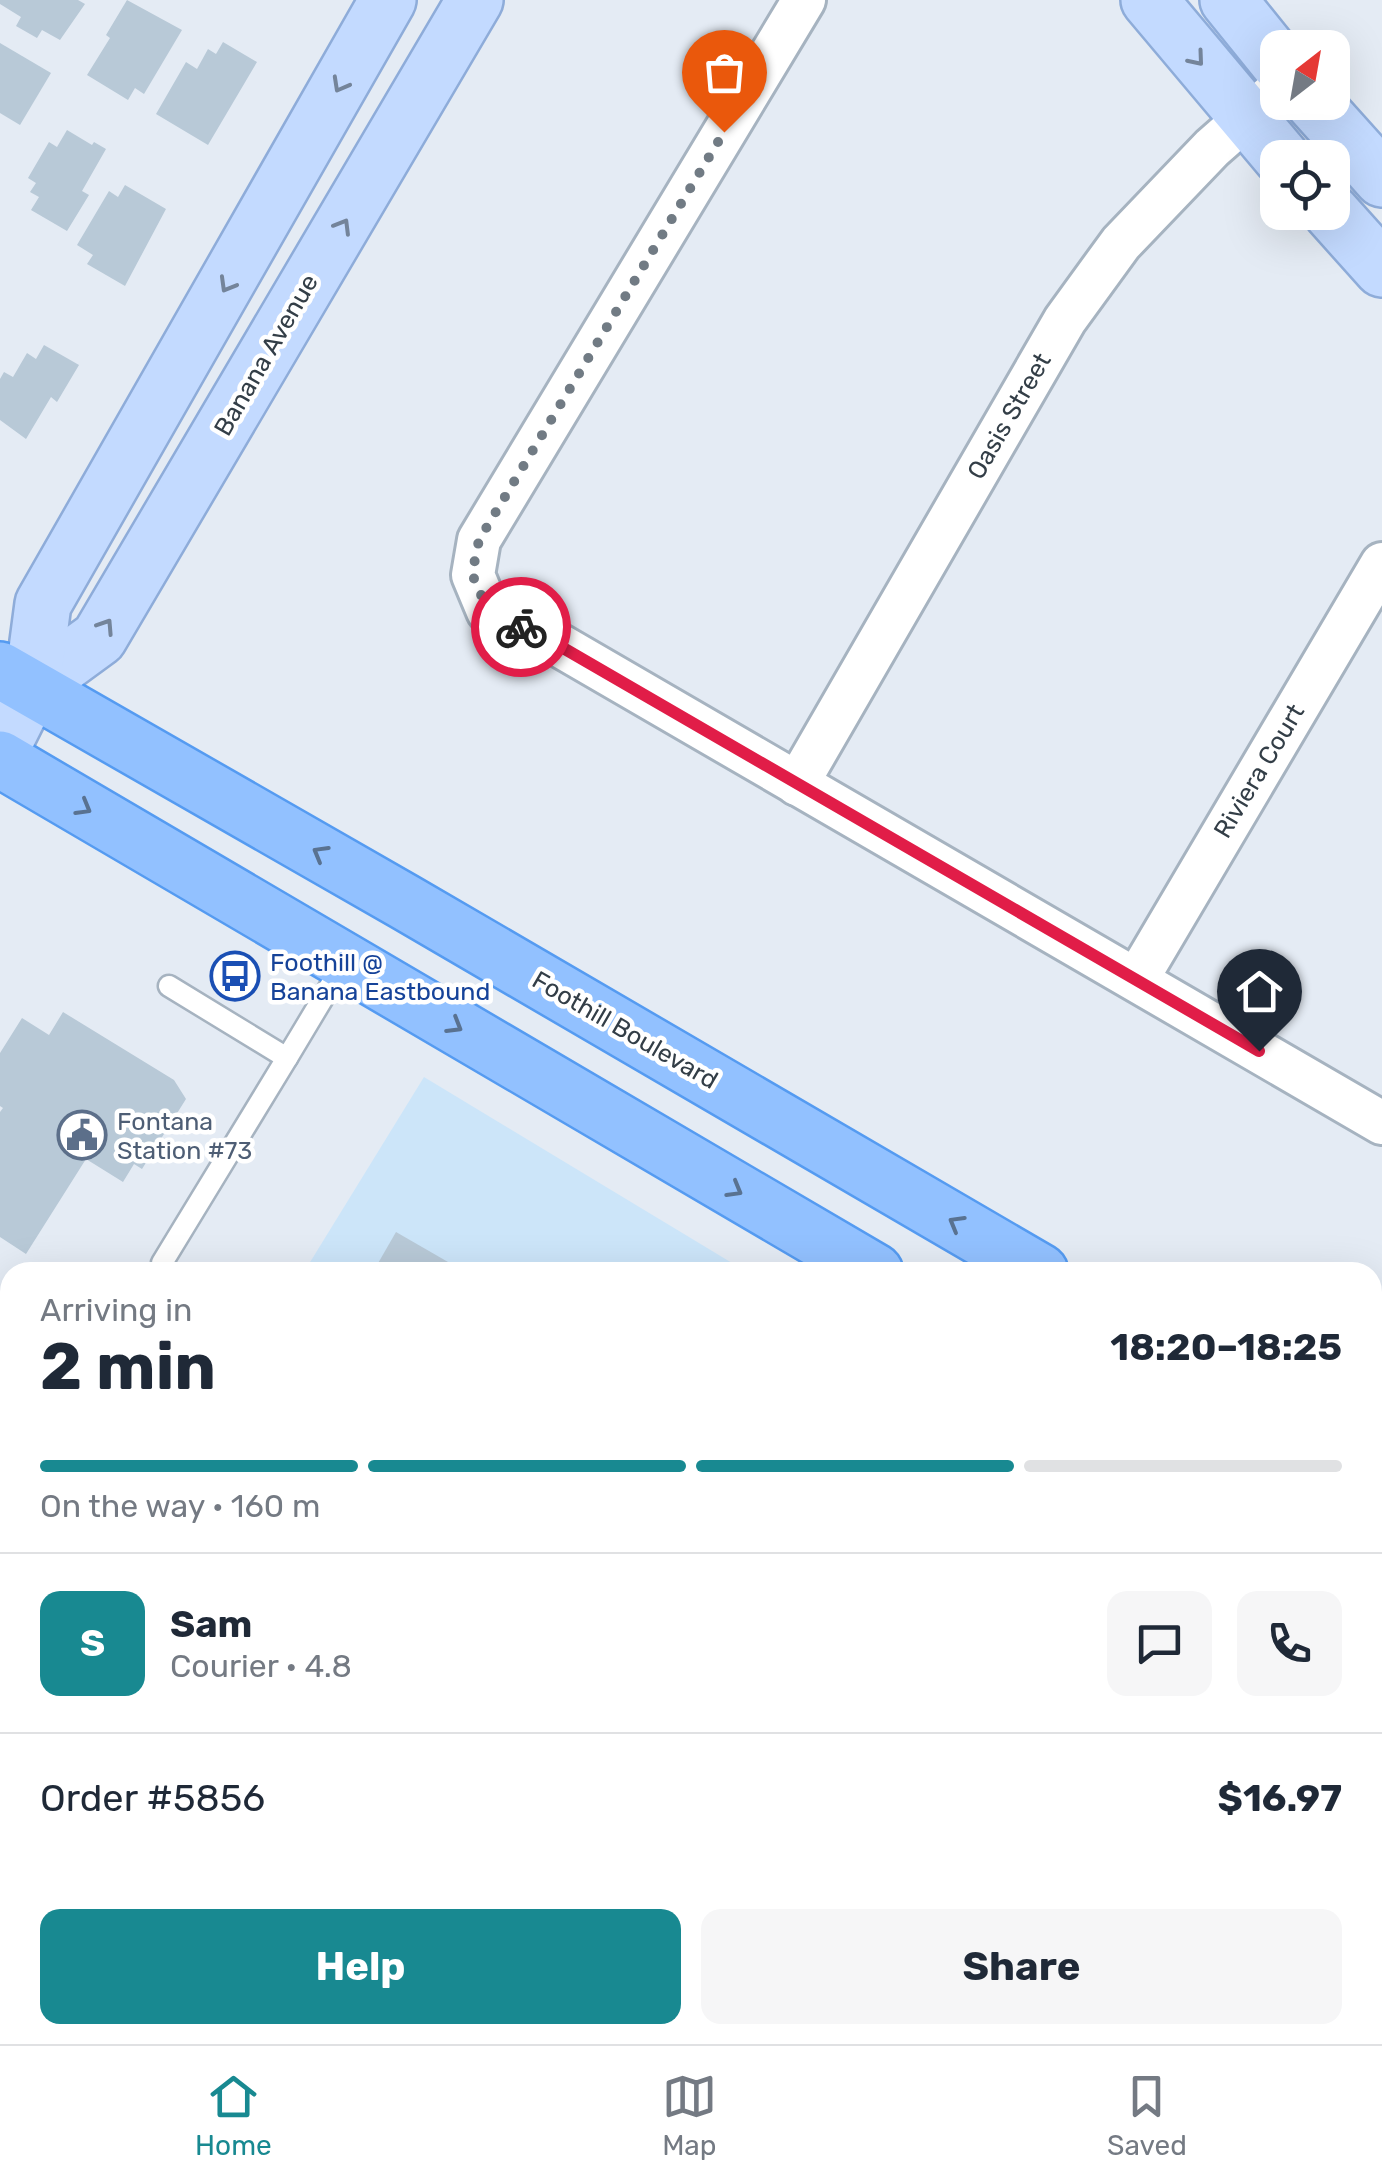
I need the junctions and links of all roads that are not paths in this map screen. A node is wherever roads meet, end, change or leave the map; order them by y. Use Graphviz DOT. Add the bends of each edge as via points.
graph roads {
  1 [pos="388,0"];
  2 [pos="476,0"];
  3 [pos="804,0"];
  4 [pos="1149,0"];
  5 [pos="1228,0"];
  6 [pos="1260,40"];
  7 [pos="1328,120"];
  8 [pos="1269,122"];
  9 [pos="1382,179"];
  10 [pos="1346,230"];
  11 [pos="1382,269"];
  12 [pos="1382,564"];
  13 [pos="16,679"];
  14 [pos="0,755"];
  15 [pos="797,784"];
  16 [pos="345,961"];
  17 [pos="1136,979"];
  18 [pos="169,986"];
  19 [pos="288,1058"];
  20 [pos="1382,1124"];
  21 [pos="163,1262"];
  22 [pos="858,1262"];
  23 [pos="1023,1262"];
  1 -- 13 [label="street, Banana Avenue, one-way" via="43,604"];
  13 -- 2 [label="street, Banana Avenue, one-way" via="99,638"];
  3 -- 15 [label="street" via="479,540 472,574 488,611"];
  4 -- 8 [label="street, one-way"];
  5 -- 6 [label="street"];
  7 -- 9 [label="street"];
  8 -- 15 [label="street, Oasis Street" via="1212,148 1121,244 1065,320"];
  10 -- 11 [label="street"];
  12 -- 17 [label="street, Riviera Court"];
  13 -- 14 [label="street, Banana Avenue"];
  23 -- 13 [label="main road, Foothill Boulevard, one-way"];
  14 -- 16 [label="main road, one-way"];
  15 -- 17 [label="street"];
  16 -- 19 [label="lane"];
  16 -- 22 [label="main road, one-way"];
  17 -- 20 [label="street"];
  18 -- 19 [label="lane"];
  19 -- 21 [label="lane"];
}
